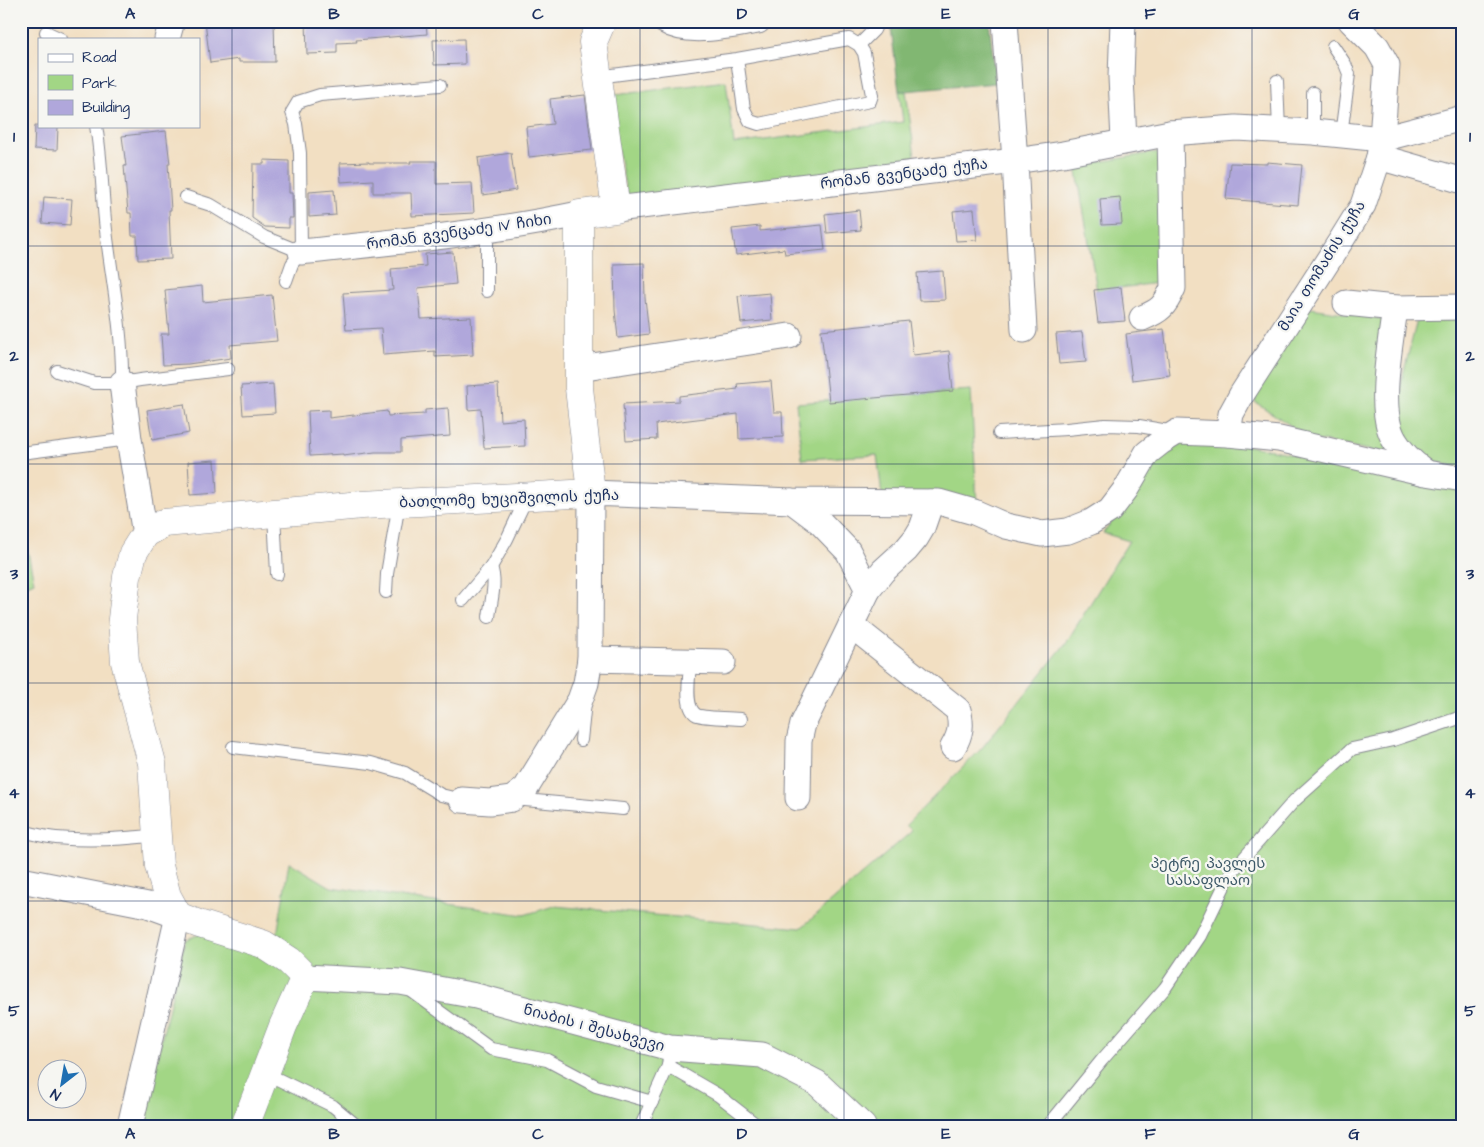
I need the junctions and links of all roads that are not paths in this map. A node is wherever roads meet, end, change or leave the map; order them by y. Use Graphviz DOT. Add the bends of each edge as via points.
graph roads {
  1 [pos="172,21"];
  2 [pos="602,21"];
  3 [pos="665,21"];
  4 [pos="758,21"];
  5 [pos="878,21"];
  6 [pos="1005,21"];
  7 [pos="1123,21"];
  8 [pos="1351,21"];
  9 [pos="46,32"];
  10 [pos="59,38"];
  11 [pos="167,38"];
  12 [pos="859,45"];
  13 [pos="1333,46"];
  14 [pos="737,59"];
  15 [pos="597,77"];
  16 [pos="1277,81"];
  17 [pos="440,85"];
  18 [pos="1313,93"];
  19 [pos="1463,118"];
  20 [pos="96,128"];
  21 [pos="1279,130"];
  22 [pos="1313,132"];
  23 [pos="1170,133"];
  24 [pos="1341,135"];
  25 [pos="1124,142"];
  26 [pos="1381,148"];
  27 [pos="1015,161"];
  28 [pos="1463,181"];
  29 [pos="186,197"];
  30 [pos="616,209"];
  31 [pos="579,214"];
  32 [pos="487,230"];
  33 [pos="301,252"];
  34 [pos="286,282"];
  35 [pos="487,291"];
  36 [pos="1346,303"];
  37 [pos="1463,307"];
  38 [pos="1395,308"];
  39 [pos="1142,318"];
  40 [pos="1024,330"];
  41 [pos="789,336"];
  42 [pos="228,368"];
  43 [pos="579,368"];
  44 [pos="57,372"];
  45 [pos="122,384"];
  46 [pos="1177,432"];
  47 [pos="999,433"];
  48 [pos="1228,434"];
  49 [pos="128,440"];
  50 [pos="21,453"];
  51 [pos="1426,473"];
  52 [pos="1463,479"];
  53 [pos="591,493"];
  54 [pos="527,496"];
  55 [pos="792,501"];
  56 [pos="932,502"];
  57 [pos="399,503"];
  58 [pos="274,513"];
  59 [pos="145,534"];
  60 [pos="491,567"];
  61 [pos="277,574"];
  62 [pos="868,590"];
  63 [pos="386,592"];
  64 [pos="463,600"];
  65 [pos="489,617"];
  66 [pos="851,625"];
  67 [pos="690,662"];
  68 [pos="723,662"];
  69 [pos="588,671"];
  70 [pos="1463,715"];
  71 [pos="741,720"];
  72 [pos="581,740"];
  73 [pos="234,747"];
  74 [pos="953,747"];
  75 [pos="798,798"];
  76 [pos="512,799"];
  77 [pos="462,800"];
  78 [pos="623,809"];
  79 [pos="21,831"];
  80 [pos="157,834"];
  81 [pos="21,880"];
  82 [pos="178,916"];
  83 [pos="305,977"];
  84 [pos="400,982"];
  85 [pos="669,1057"];
  86 [pos="265,1073"];
  87 [pos="652,1102"];
  88 [pos="130,1126"];
  89 [pos="245,1126"];
  90 [pos="357,1126"];
  91 [pos="641,1126"];
  92 [pos="758,1126"];
  93 [pos="863,1126"];
  94 [pos="1048,1126"];
  1 -- 11 [label="street"];
  2 -- 15 [label="street" via="593,42"];
  3 -- 4 [label="street" via="696,29"];
  5 -- 12 [label="lane"];
  6 -- 27 [label="street"];
  7 -- 25 [label="street"];
  8 -- 26 [label="street, მაია თომაძის ქუჩა" via="1378,47 1387,65"];
  9 -- 10 [label="lane"];
  12 -- 14 [label="lane" via="849,39"];
  12 -- 14 [label="lane" via="864,53 872,95 870,102 760,124 750,121 744,109"];
  13 -- 24 [label="lane" via="1349,74"];
  14 -- 15 [label="lane"];
  15 -- 30 [label="street"];
  16 -- 21 [label="lane"];
  17 -- 33 [label="lane" via="320,95 298,102 292,112 300,153"];
  18 -- 22 [label="lane"];
  19 -- 26 [label="street"];
  20 -- 45 [label="lane" via="119,326"];
  21 -- 22 [label="street, რომან გვენცაძე ქუჩა"];
  21 -- 23 [label="street, რომან გვენცაძე ქუჩა" via="1236,128"];
  22 -- 24 [label="street, რომან გვენცაძე ქუჩა"];
  23 -- 25 [label="street, რომან გვენცაძე ქუჩა"];
  23 -- 39 [label="street" via="1173,288 1168,301 1156,312"];
  24 -- 26 [label="street, რომან გვენცაძე ქუჩა"];
  25 -- 27 [label="street, რომან გვენცაძე ქუჩა"];
  26 -- 28 [label="street"];
  26 -- 48 [label="street, მაია თომაძის ქუჩა" via="1363,205 1242,394 1231,414"];
  27 -- 30 [label="street, რომან გვენცაძე ქუჩა"];
  27 -- 40 [label="street"];
  29 -- 33 [label="lane" via="212,205 264,237"];
  30 -- 31 [label="street, რომან გვენცაძე IV ჩიხი"];
  31 -- 32 [label="street, რომან გვენცაძე IV ჩიხი"];
  31 -- 43 [label="street"];
  32 -- 33 [label="street, რომან გვენცაძე IV ჩიხი"];
  32 -- 35 [label="lane"];
  33 -- 34 [label="lane" via="292,264"];
  36 -- 38 [label="street"];
  37 -- 38 [label="street"];
  38 -- 51 [label="street" via="1386,381 1386,414 1393,440"];
  41 -- 43 [label="street"];
  42 -- 45 [label="lane"];
  43 -- 53 [label="street"];
  44 -- 45 [label="lane" via="94,383"];
  45 -- 49 [label="street"];
  46 -- 47 [label="lane" via="1139,426 1105,426"];
  46 -- 48 [label="street"];
  46 -- 56 [label="street, ბათლომე ხუციშვილის ქუჩა" via="1148,454 1110,510 1068,531 1042,534"];
  48 -- 51 [label="street" via="1279,439"];
  49 -- 50 [label="lane"];
  49 -- 59 [label="street"];
  51 -- 52 [label="street"];
  53 -- 54 [label="street, ბათლომე ხუციშვილის ქუჩა"];
  53 -- 55 [label="street, ბათლომე ხუციშვილის ქუჩა"];
  53 -- 69 [label="street"];
  54 -- 57 [label="street, ბათლომე ხუციშვილის ქუჩა"];
  54 -- 60 [label="lane"];
  55 -- 56 [label="street, ბათლომე ხუციშვილის ქუჩა"];
  55 -- 62 [label="street" via="820,522 848,551"];
  56 -- 62 [label="street" via="916,538"];
  57 -- 58 [label="street, ბათლომე ხუციშვილის ქუჩა"];
  57 -- 63 [label="lane"];
  58 -- 59 [label="street, ბათლომე ხუციშვილის ქუჩა" via="164,523"];
  58 -- 61 [label="lane"];
  59 -- 80 [label="street" via="132,553 122,620 126,662 152,762"];
  60 -- 64 [label="lane"];
  60 -- 65 [label="lane" via="494,583"];
  62 -- 66 [label="street"];
  66 -- 74 [label="street" via="958,710 961,728"];
  66 -- 75 [label="street" via="803,724 799,741"];
  67 -- 68 [label="street"];
  67 -- 69 [label="street"];
  67 -- 71 [label="lane" via="688,703 692,711 698,715"];
  69 -- 72 [label="lane"];
  69 -- 76 [label="street" via="580,700 526,788"];
  70 -- 94 [label="lane" via="1393,740 1352,749 1294,800 1230,874 1200,936 1165,988"];
  73 -- 77 [label="lane" via="371,763 405,773 441,795"];
  76 -- 77 [label="street" via="490,802"];
  76 -- 78 [label="lane"];
  79 -- 80 [label="lane" via="54,838 106,839"];
  80 -- 82 [label="street" via="161,874 167,896"];
  81 -- 82 [label="street" via="148,905"];
  82 -- 83 [label="street" via="263,944"];
  82 -- 88 [label="street"];
  83 -- 84 [label="street, ნიაბის I შესახვევი"];
  83 -- 86 [label="street"];
  84 -- 85 [label="street, ნიაბის I შესახვევი" via="476,996"];
  84 -- 87 [label="lane" via="491,1048 547,1060 596,1086"];
  85 -- 87 [label="lane"];
  85 -- 92 [label="lane"];
  85 -- 93 [label="street, ნიაბის I შესახვევი" via="762,1056 817,1083"];
  86 -- 89 [label="street"];
  86 -- 90 [label="lane" via="333,1106"];
  87 -- 91 [label="lane"];
}
